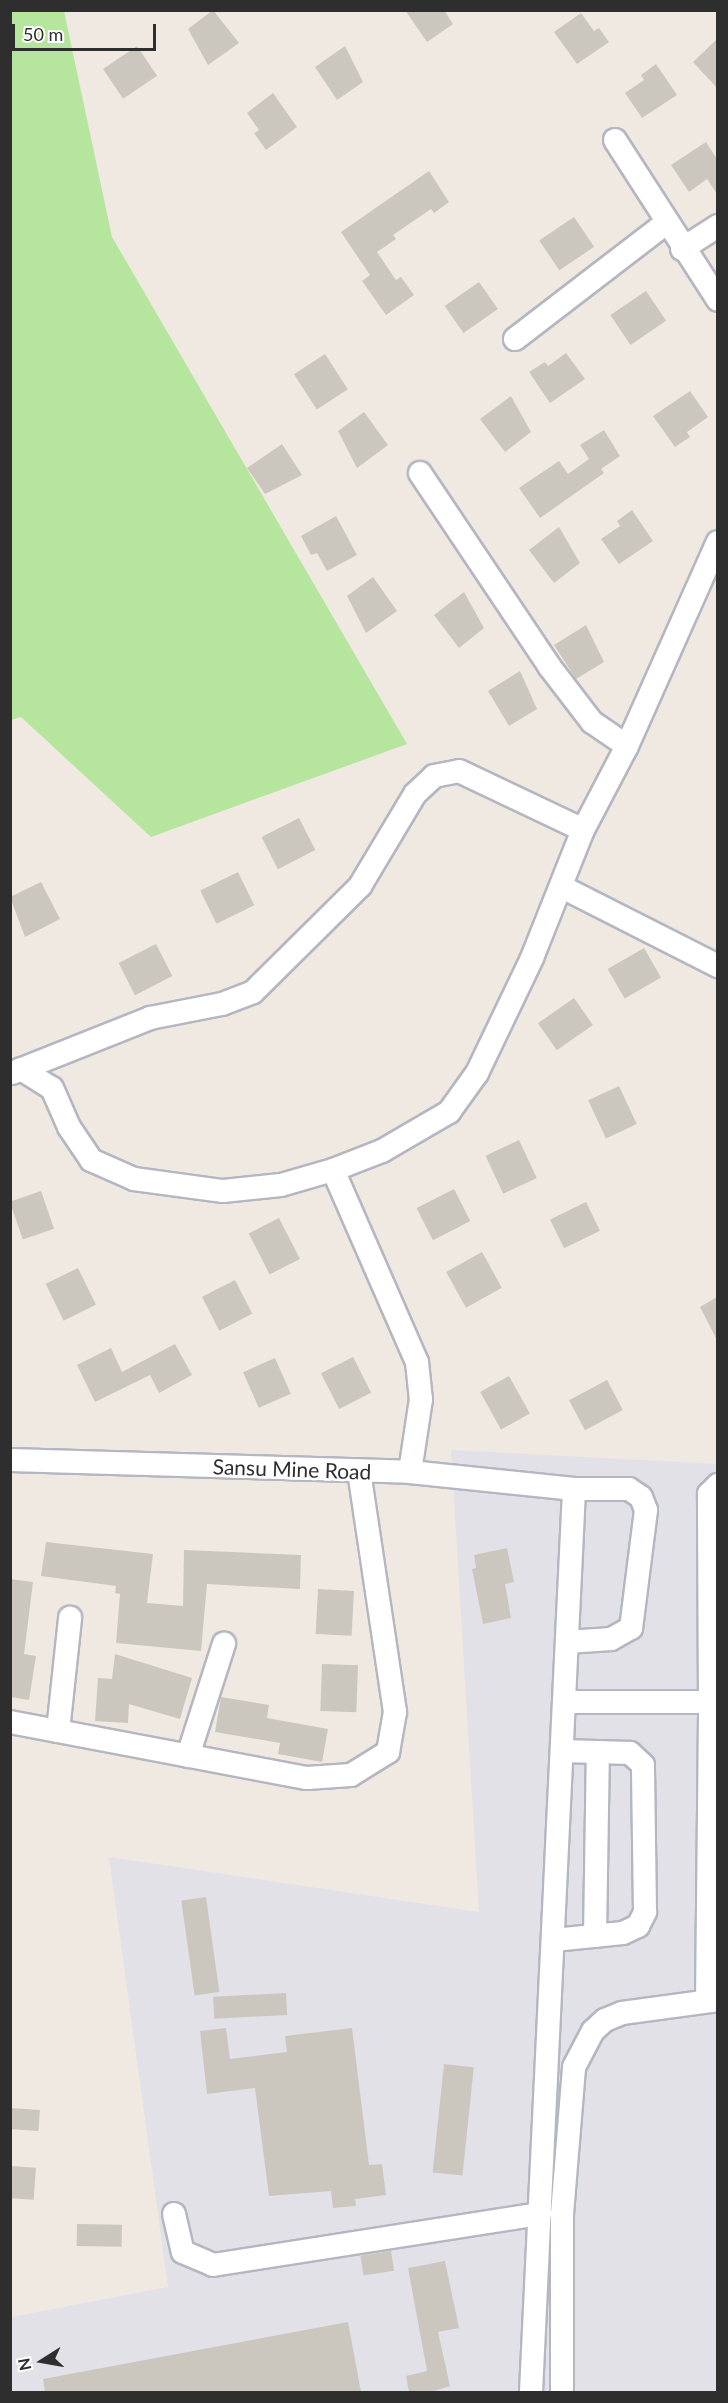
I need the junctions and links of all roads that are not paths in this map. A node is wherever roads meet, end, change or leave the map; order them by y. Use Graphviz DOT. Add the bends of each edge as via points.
graph roads {
  1 [pos="615,140"];
  2 [pos="666,223"];
  3 [pos="717,226"];
  4 [pos="682,249"];
  5 [pos="717,300"];
  6 [pos="515,339"];
  7 [pos="420,473"];
  8 [pos="717,542"];
  9 [pos="627,746"];
  10 [pos="583,830"];
  11 [pos="562,886"];
  12 [pos="717,966"];
  13 [pos="16,1071"];
  14 [pos="333,1170"];
  15 [pos="10,1460"];
  16 [pos="359,1471"];
  17 [pos="410,1472"];
  18 [pos="717,1485"];
  19 [pos="574,1489"];
  20 [pos="70,1618"];
  21 [pos="567,1642"];
  22 [pos="224,1644"];
  23 [pos="566,1702"];
  24 [pos="710,1702"];
  25 [pos="10,1722"];
  26 [pos="58,1731"];
  27 [pos="562,1751"];
  28 [pos="598,1752"];
  29 [pos="189,1756"];
  30 [pos="595,1936"];
  31 [pos="554,1940"];
  32 [pos="712,2001"];
  33 [pos="174,2214"];
  34 [pos="540,2214"];
  35 [pos="531,2392"];
  36 [pos="562,2392"];
  1 -- 2 [label="street"];
  2 -- 4 [label="street"];
  2 -- 6 [label="street"];
  3 -- 4 [label="street"];
  4 -- 5 [label="street"];
  7 -- 9 [label="street" via="585,713"];
  8 -- 9 [label="street"];
  9 -- 10 [label="street"];
  10 -- 11 [label="street"];
  10 -- 13 [label="street" via="459,771 434,776 415,794 360,886 253,992 222,1004 150,1018"];
  11 -- 12 [label="street"];
  11 -- 14 [label="street" via="477,1073 449,1112 382,1151"];
  13 -- 14 [label="street" via="52,1088 69,1127 91,1160 134,1179 223,1191 281,1185"];
  14 -- 17 [label="street" via="417,1362 421,1399"];
  15 -- 16 [label="street, Sansu Mine Road"];
  16 -- 17 [label="street, Sansu Mine Road"];
  16 -- 29 [label="street" via="395,1713 387,1752 351,1775 307,1778"];
  17 -- 19 [label="street, Sansu Mine Road"];
  18 -- 24 [label="street" via="709,1494"];
  19 -- 21 [label="street"];
  19 -- 21 [label="street, Sansu Mine Road" via="628,1489 641,1497 646,1510 631,1628 611,1640"];
  20 -- 26 [label="street"];
  21 -- 23 [label="street"];
  22 -- 29 [label="street"];
  23 -- 24 [label="street"];
  23 -- 27 [label="street"];
  24 -- 32 [label="street"];
  25 -- 26 [label="street"];
  26 -- 29 [label="street"];
  27 -- 28 [label="street"];
  27 -- 31 [label="street"];
  28 -- 30 [label="street"];
  28 -- 30 [label="street" via="630,1753 643,1765 645,1912 638,1926 623,1933"];
  30 -- 31 [label="street"];
  31 -- 34 [label="street"];
  32 -- 36 [label="street" via="622,2013 605,2020 593,2031 574,2067 562,2214"];
  33 -- 34 [label="street" via="183,2252 213,2265"];
  34 -- 35 [label="street"];
}
